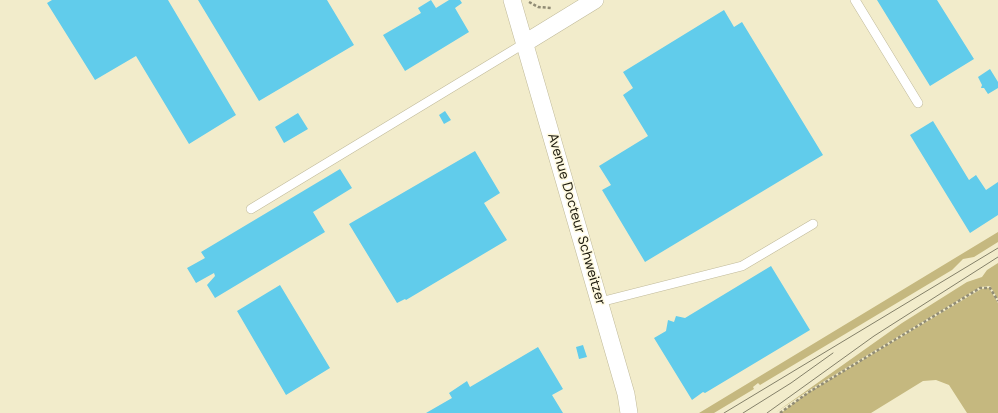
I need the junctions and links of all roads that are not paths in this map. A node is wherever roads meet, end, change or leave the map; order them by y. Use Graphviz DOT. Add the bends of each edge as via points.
graph roads {
  1 [pos="520,0"];
  2 [pos="595,0"];
  3 [pos="855,0"];
  4 [pos="525,43"];
  5 [pos="918,103"];
  6 [pos="251,209"];
  7 [pos="813,224"];
  8 [pos="600,302"];
  9 [pos="626,394"];
  10 [pos="629,413"];
  11 [pos="635,413"];
  1 -- 4 [label="street, Avenue Docteur Schweitzer"];
  2 -- 4 [label="street"];
  3 -- 5 [label="lane"];
  4 -- 6 [label="lane"];
  4 -- 8 [label="street, Avenue Docteur Schweitzer"];
  7 -- 8 [label="lane" via="742,266"];
  8 -- 9 [label="street, Avenue Docteur Schweitzer"];
  9 -- 10 [label="street, Avenue Docteur Schweitzer"];
  9 -- 11 [label="street, Avenue Docteur Schweitzer"];
}
